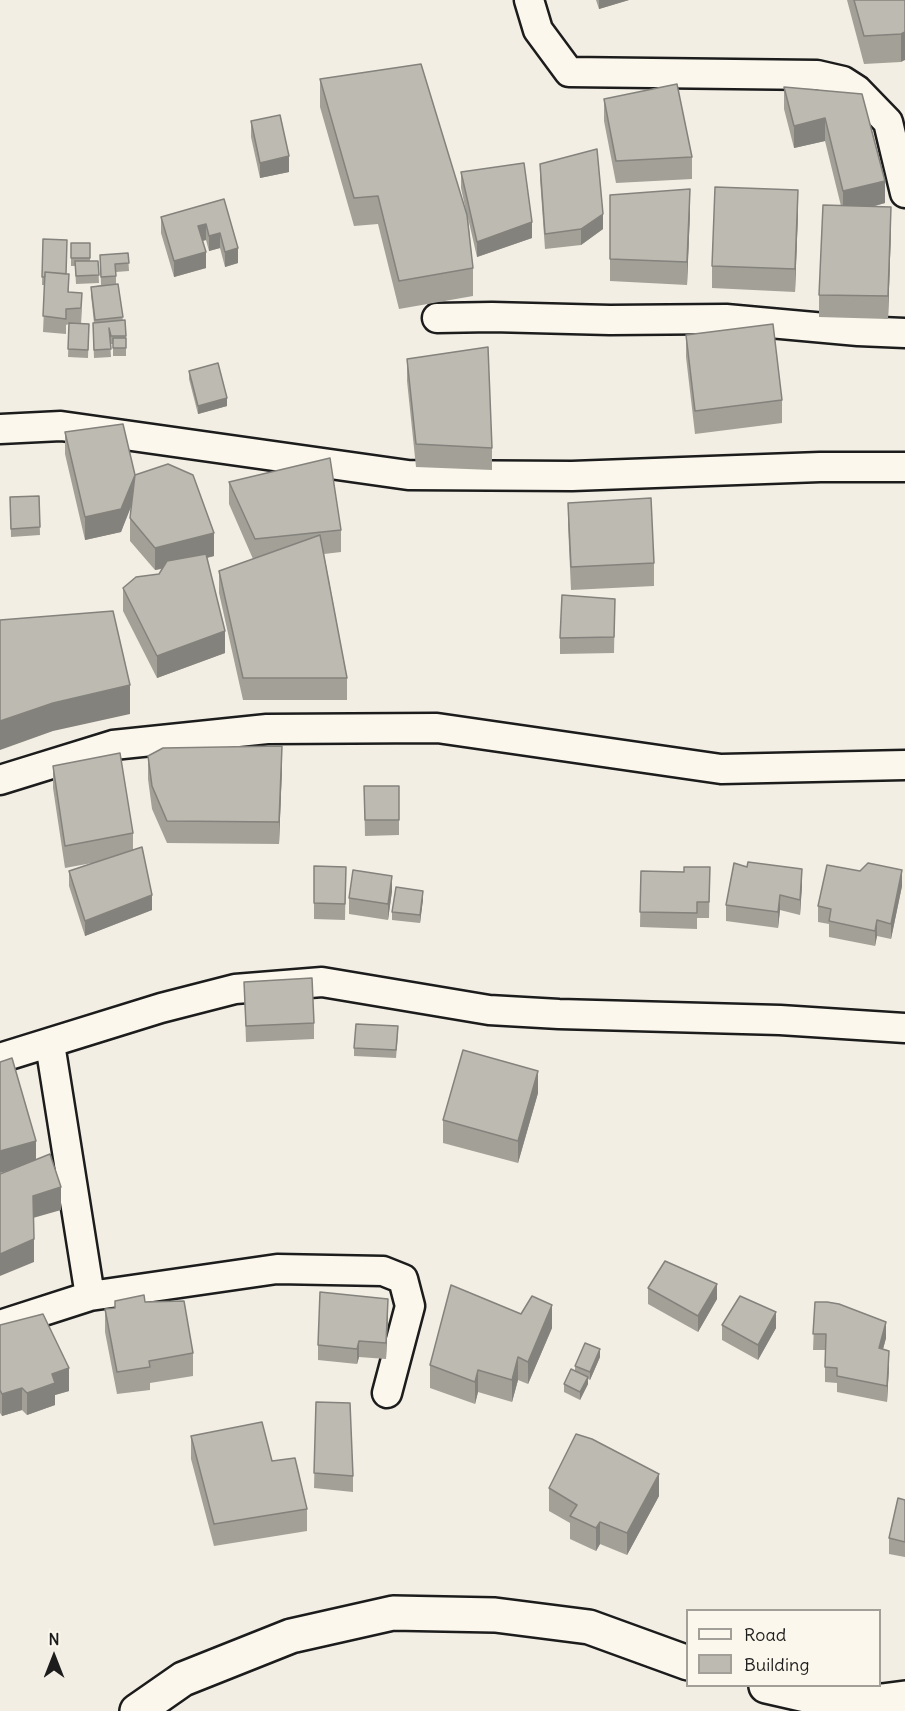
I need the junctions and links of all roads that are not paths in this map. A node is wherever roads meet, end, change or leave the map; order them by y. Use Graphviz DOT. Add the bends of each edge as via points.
graph roads {
  1 [pos="529,0"];
  2 [pos="896,117"];
  3 [pos="905,193"];
  4 [pos="437,318"];
  5 [pos="905,333"];
  6 [pos="0,429"];
  7 [pos="905,467"];
  8 [pos="905,765"];
  9 [pos="0,780"];
  10 [pos="905,1029"];
  11 [pos="50,1044"];
  12 [pos="0,1058"];
  13 [pos="90,1296"];
  14 [pos="0,1325"];
  15 [pos="387,1393"];
  16 [pos="686,1663"];
  17 [pos="770,1687"];
  18 [pos="905,1698"];
  19 [pos="137,1711"];
  1 -- 2 [label="street" via="538,30 569,72 817,75 843,81"];
  2 -- 3 [label="street"];
  4 -- 5 [label="street" via="726,319"];
  6 -- 7 [label="street" via="61,426 408,475 572,476"];
  8 -- 9 [label="street" via="721,769 437,728 267,729 113,745"];
  10 -- 11 [label="street" via="780,1020 489,1010 322,982 235,989 160,1008"];
  11 -- 12 [label="street"];
  11 -- 13 [label="street"];
  13 -- 14 [label="street"];
  13 -- 15 [label="street" via="277,1269 383,1271 403,1279 410,1306"];
  16 -- 19 [label="main road" via="589,1627 495,1615 393,1613 291,1636 183,1679"];
  17 -- 18 [label="main road" via="819,1698"];
}
